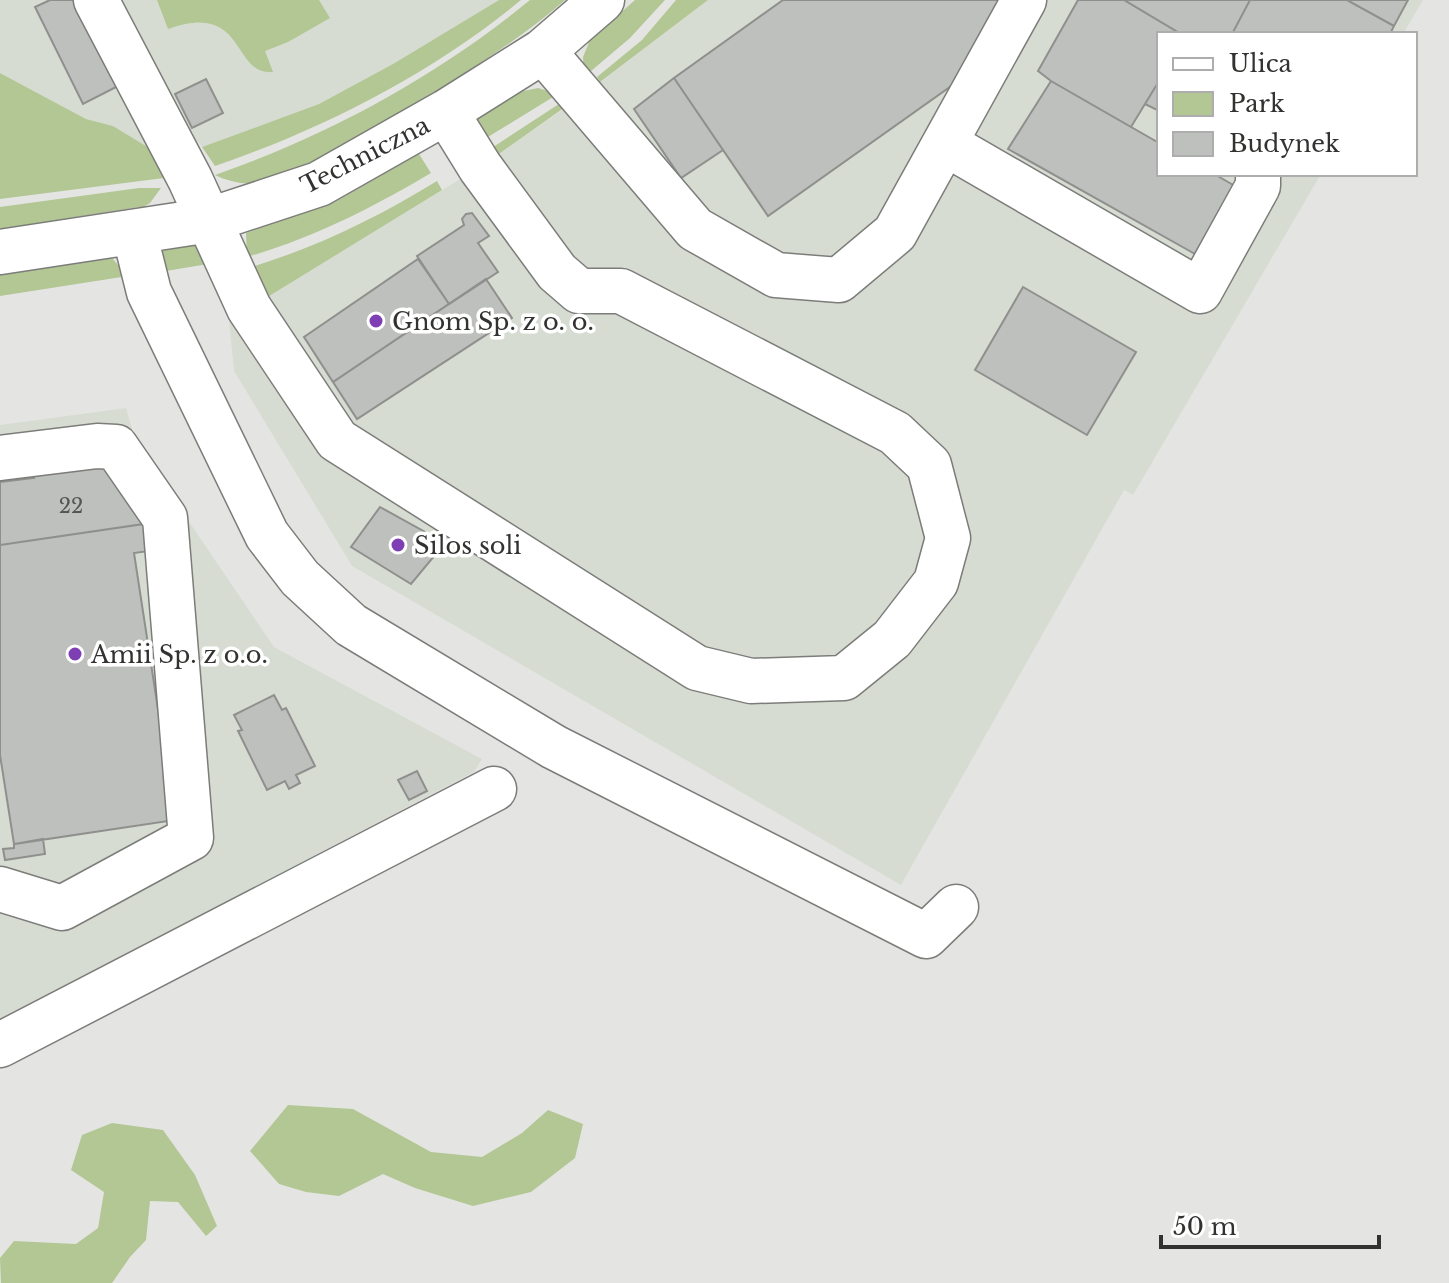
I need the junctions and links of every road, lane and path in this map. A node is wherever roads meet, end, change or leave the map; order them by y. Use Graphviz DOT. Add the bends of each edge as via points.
graph roads {
  1 [pos="96,0"];
  2 [pos="602,0"];
  3 [pos="1024,0"];
  4 [pos="543,51"];
  5 [pos="446,112"];
  6 [pos="946,144"];
  7 [pos="1258,176"];
  8 [pos="210,220"];
  9 [pos="134,232"];
  10 [pos="0,252"];
  11 [pos="0,458"];
  12 [pos="494,789"];
  13 [pos="0,889"];
  14 [pos="956,907"];
  15 [pos="0,1045"];
  1 -- 8 [label="street"];
  2 -- 4 [label="street, Techniczna"];
  3 -- 6 [label="street"];
  4 -- 5 [label="street, Techniczna"];
  4 -- 6 [label="street" via="695,229 776,275 839,280 895,233"];
  5 -- 8 [label="street, Techniczna" via="319,184"];
  5 -- 8 [label="street" via="557,272 579,291 621,291 895,433 929,465 948,538 936,582 892,639 844,678 751,681 697,668 337,440 249,308"];
  6 -- 7 [label="street" via="1200,291 1258,186"];
  8 -- 9 [label="street, Techniczna"];
  9 -- 10 [label="street, Techniczna"];
  9 -- 14 [label="street" via="149,292 267,535 300,578 351,625 554,747 926,936"];
  11 -- 13 [label="street" via="116,447 165,518 191,838 62,908"];
  12 -- 15 [label="street"];
}
